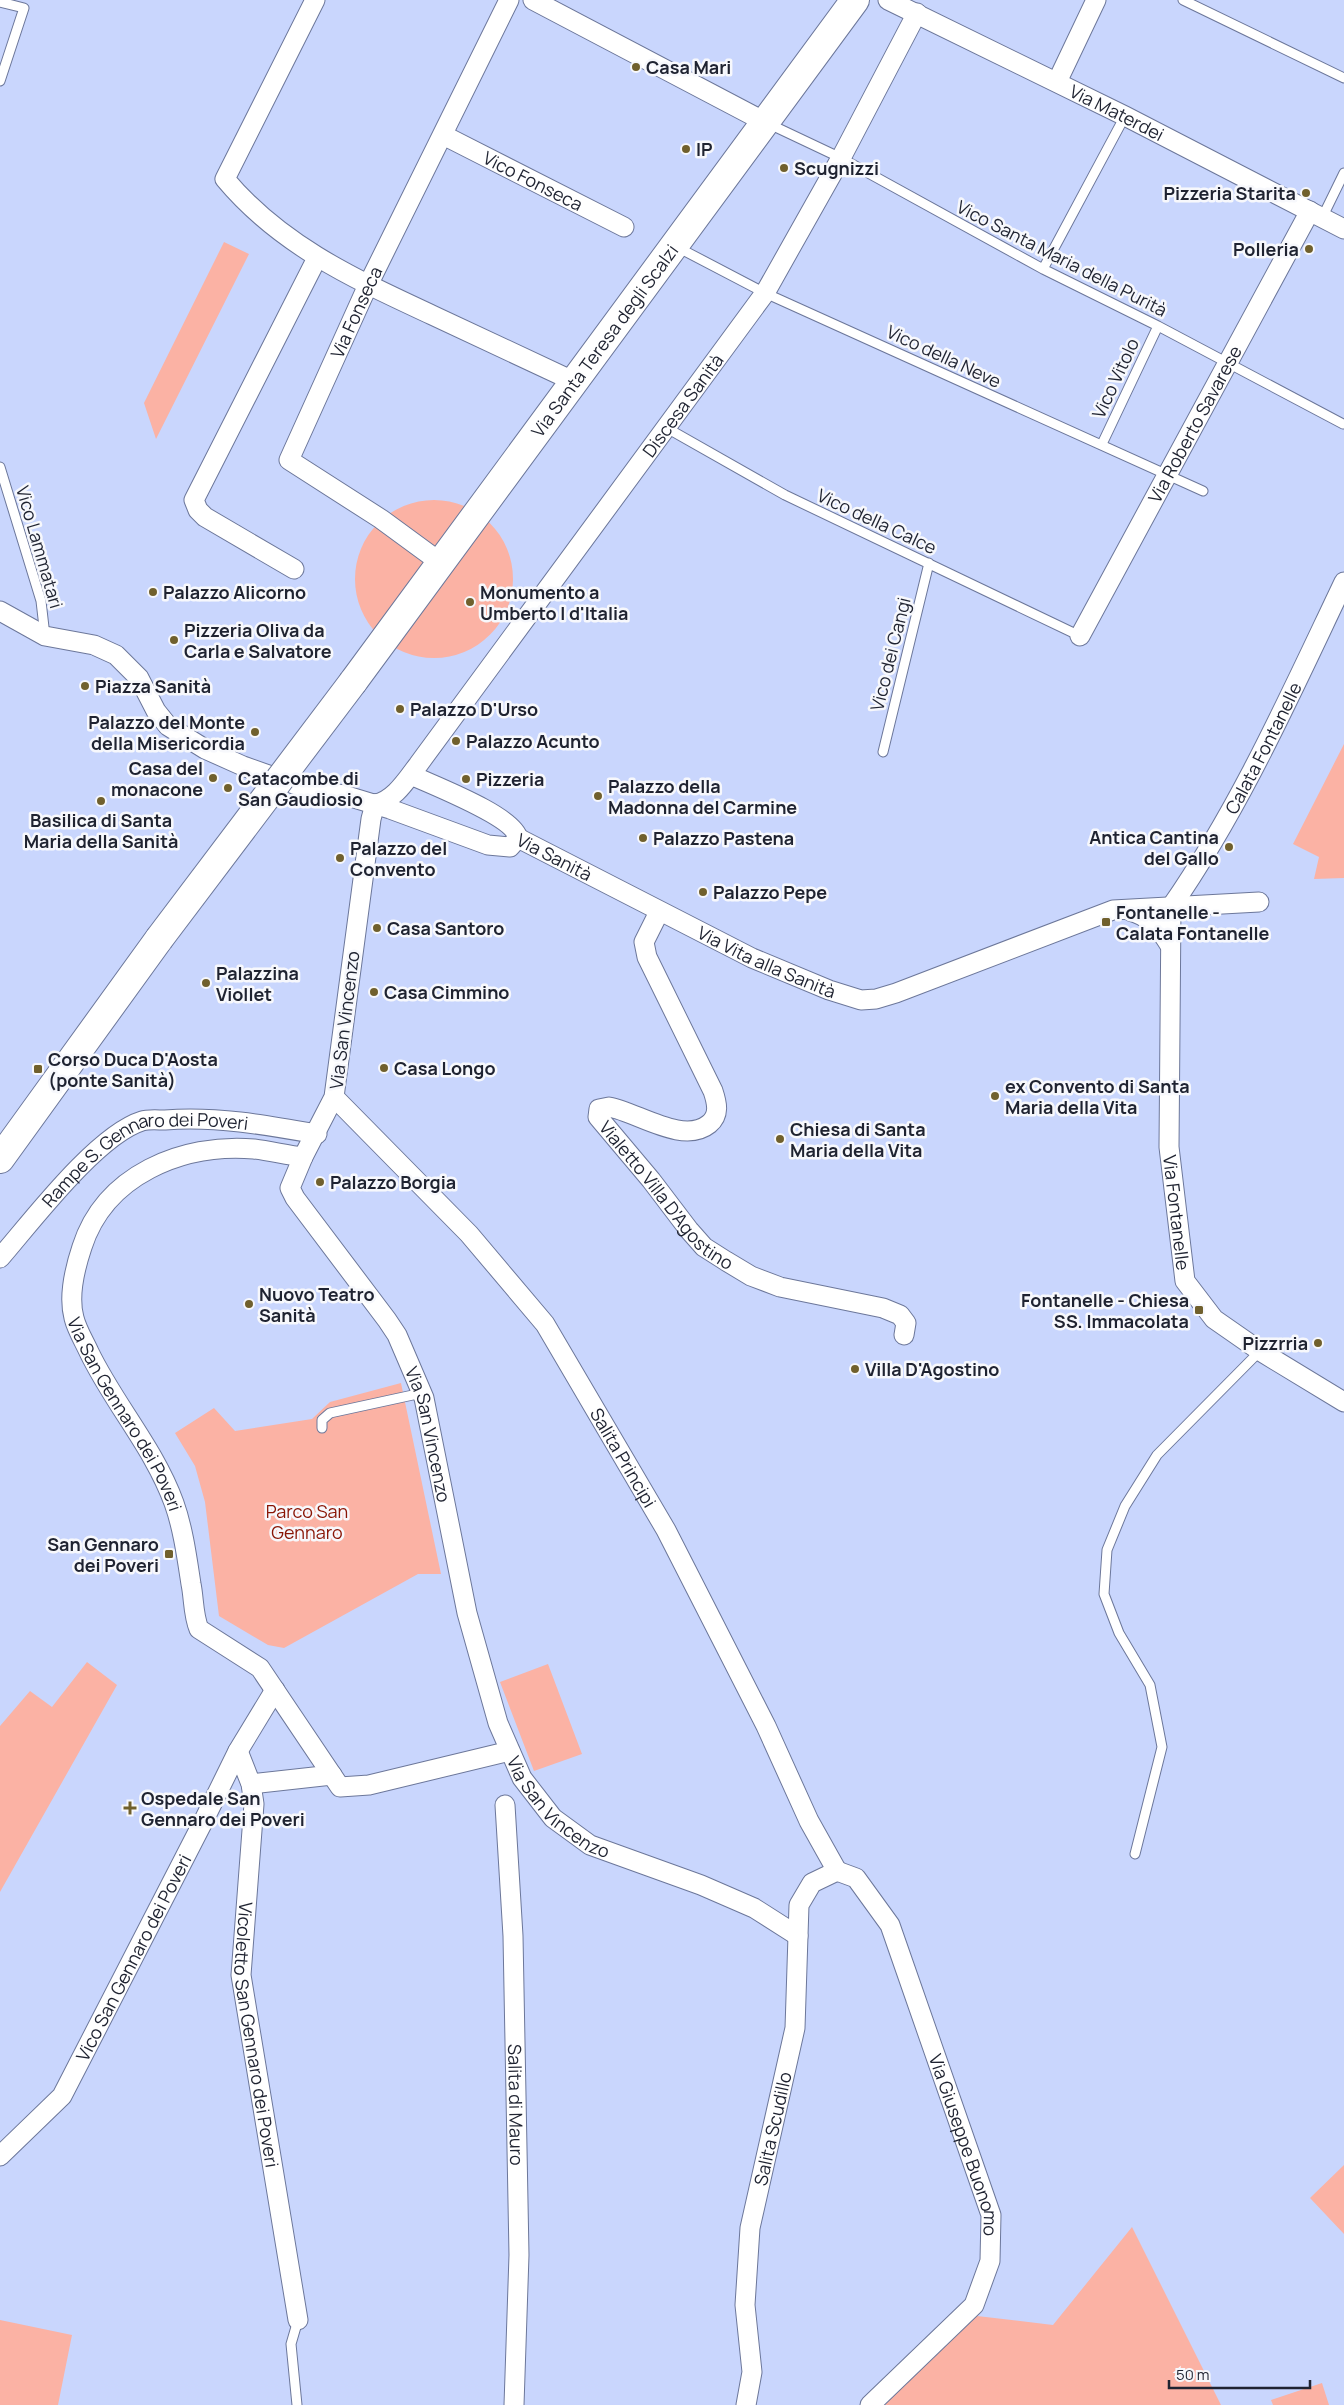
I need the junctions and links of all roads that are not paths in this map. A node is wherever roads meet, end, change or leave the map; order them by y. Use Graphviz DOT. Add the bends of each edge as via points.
graph roads {
  1 [pos="314,0"];
  2 [pos="509,0"];
  3 [pos="533,0"];
  4 [pos="855,0"];
  5 [pos="888,0"];
  6 [pos="1096,0"];
  7 [pos="1183,0"];
  8 [pos="0,2"];
  9 [pos="917,12"];
  10 [pos="1344,78"];
  11 [pos="0,81"];
  12 [pos="1057,82"];
  13 [pos="1125,116"];
  14 [pos="765,122"];
  15 [pos="443,135"];
  16 [pos="841,158"];
  17 [pos="1344,173"];
  18 [pos="1316,214"];
  19 [pos="624,227"];
  20 [pos="1344,229"];
  21 [pos="675,246"];
  22 [pos="317,258"];
  23 [pos="1043,269"];
  24 [pos="368,285"];
  25 [pos="765,293"];
  26 [pos="1158,326"];
  27 [pos="1228,362"];
  28 [pos="573,381"];
  29 [pos="1343,424"];
  30 [pos="664,427"];
  31 [pos="1102,444"];
  32 [pos="0,467"];
  33 [pos="1168,475"];
  34 [pos="1203,491"];
  35 [pos="441,563"];
  36 [pos="929,563"];
  37 [pos="294,569"];
  38 [pos="1344,582"];
  39 [pos="0,611"];
  40 [pos="45,636"];
  41 [pos="1080,636"];
  42 [pos="882,752"];
  43 [pos="411,775"];
  44 [pos="396,791"];
  45 [pos="375,804"];
  46 [pos="401,812"];
  47 [pos="518,838"];
  48 [pos="625,892"];
  49 [pos="1259,902"];
  50 [pos="1171,907"];
  51 [pos="1129,910"];
  52 [pos="659,912"];
  53 [pos="1169,944"];
  54 [pos="334,1097"];
  55 [pos="316,1134"];
  56 [pos="302,1157"];
  57 [pos="0,1159"];
  58 [pos="0,1258"];
  59 [pos="904,1334"];
  60 [pos="1260,1352"];
  61 [pos="422,1393"];
  62 [pos="1344,1402"];
  63 [pos="322,1428"];
  64 [pos="275,1690"];
  65 [pos="238,1751"];
  66 [pos="510,1751"];
  67 [pos="336,1781"];
  68 [pos="251,1784"];
  69 [pos="505,1805"];
  70 [pos="1135,1854"];
  71 [pos="837,1872"];
  72 [pos="798,1936"];
  73 [pos="0,2156"];
  74 [pos="298,2320"];
  75 [pos="297,2405"];
  76 [pos="514,2405"];
  77 [pos="746,2405"];
  78 [pos="870,2405"];
  1 -- 22 [label="street" via="225,179 280,232"];
  2 -- 15 [label="street, Via Fonseca"];
  3 -- 14 [label="street"];
  4 -- 14 [label="main road, Via Santa Teresa degli Scalzi"];
  5 -- 9 [label="street, Via Materdei"];
  6 -- 12 [label="street"];
  7 -- 10 [label="lane"];
  8 -- 11 [label="lane" via="24,8"];
  9 -- 12 [label="street, Via Materdei"];
  9 -- 16 [label="street, Discesa Sanità"];
  12 -- 13 [label="street, Via Materdei"];
  13 -- 18 [label="street, Via Materdei"];
  13 -- 23 [label="lane"];
  14 -- 16 [label="lane, Vico Santa Maria della Purità"];
  14 -- 21 [label="main road, Via Santa Teresa degli Scalzi"];
  15 -- 19 [label="street, Vico Fonseca"];
  15 -- 24 [label="street, Via Fonseca"];
  16 -- 23 [label="lane, Vico Santa Maria della Purità"];
  16 -- 25 [label="street, Discesa Sanità"];
  17 -- 18 [label="lane"];
  18 -- 20 [label="street, Via Materdei"];
  18 -- 27 [label="street, Via Roberto Savarese"];
  21 -- 25 [label="lane, Vico della Neve"];
  21 -- 28 [label="main road, Via Santa Teresa degli Scalzi"];
  22 -- 24 [label="street"];
  22 -- 37 [label="street" via="194,500 205,517"];
  23 -- 26 [label="lane, Vico Santa Maria della Purità"];
  24 -- 28 [label="street"];
  24 -- 35 [label="street, Via Fonseca" via="289,460 381,519"];
  25 -- 30 [label="street, Discesa Sanità"];
  25 -- 31 [label="lane, Vico della Neve"];
  26 -- 27 [label="lane, Vico Santa Maria della Purità"];
  26 -- 31 [label="lane, Vico Vitolo"];
  27 -- 29 [label="lane, Vico Santa Maria della Purità"];
  27 -- 33 [label="street, Via Roberto Savarese"];
  28 -- 35 [label="main road, Via Santa Teresa degli Scalzi"];
  30 -- 36 [label="lane, Vico della Calce" via="785,495"];
  30 -- 43 [label="street, Discesa Sanità"];
  31 -- 33 [label="lane, Vico della Neve"];
  32 -- 40 [label="lane, Vico Lammatari" via="41,601"];
  33 -- 34 [label="lane, Vico della Neve"];
  33 -- 41 [label="street, Via Roberto Savarese"];
  35 -- 57 [label="main road, Via Santa Teresa degli Scalzi, bridge" via="159,939"];
  36 -- 41 [label="lane, Vico della Calce"];
  36 -- 42 [label="lane, Vico dei Cangi"];
  38 -- 50 [label="street, Calata Fontanelle" via="1272,734 1203,860"];
  39 -- 40 [label="street"];
  40 -- 45 [label="street" via="94,645 116,655 138,678 156,711 174,730 243,766 311,790"];
  43 -- 44 [label="street"];
  43 -- 47 [label="street" via="508,823"];
  44 -- 45 [label="street"];
  44 -- 46 [label="street" via="396,802"];
  45 -- 46 [label="street"];
  45 -- 54 [label="street, Via San Vincenzo"];
  46 -- 47 [label="street, Via Sanità" via="488,845 504,848"];
  47 -- 48 [label="street, Via Sanità"];
  48 -- 52 [label="street, Via Vita alla Sanità"];
  49 -- 50 [label="street"];
  50 -- 51 [label="street"];
  50 -- 53 [label="street, Via Fontanelle"];
  51 -- 52 [label="street, Via Vita alla Sanità" via="1099,914 896,993 860,1000 752,958"];
  51 -- 53 [label="street" via="1156,925"];
  52 -- 59 [label="street, Vialetto Villa D'Agostino" via="644,942 647,957 713,1091 717,1112 708,1124 692,1131 670,1128 609,1107 599,1109 597,1114 601,1122 704,1247 751,1276 780,1287 883,1308 900,1315 906,1323"];
  53 -- 60 [label="street, Via Fontanelle" via="1169,1147 1185,1281 1214,1320"];
  54 -- 55 [label="street, Via San Vincenzo"];
  54 -- 71 [label="street, Salita Principi" via="469,1234 545,1324 666,1530"];
  55 -- 56 [label="street, Via San Vincenzo"];
  55 -- 58 [label="street, Rampe S. Gennaro dei Poveri" via="260,1124 192,1118 142,1121 108,1140 71,1176"];
  56 -- 61 [label="street, Via San Vincenzo" via="290,1188 295,1198 397,1335"];
  56 -- 64 [label="street, Via San Gennaro dei Poveri" via="253,1149 198,1152 172,1158 139,1174 118,1191 92,1220 78,1258 72,1309 94,1362 157,1466 174,1504 198,1629 260,1668"];
  60 -- 62 [label="street, Via Fontanelle"];
  60 -- 70 [label="lane" via="1157,1455 1125,1506 1107,1550 1104,1594 1119,1633 1150,1685 1162,1747"];
  61 -- 63 [label="lane" via="330,1413 322,1420"];
  61 -- 66 [label="street, Via San Vincenzo" via="467,1613 498,1723"];
  64 -- 65 [label="street, Vico San Gennaro dei Poveri"];
  64 -- 67 [label="street, Via San Gennaro dei Poveri"];
  65 -- 68 [label="street, Vicoletto San Gennaro dei Poveri"];
  65 -- 73 [label="street, Vico San Gennaro dei Poveri" via="62,2096"];
  66 -- 67 [label="street" via="369,1785"];
  66 -- 72 [label="street, Via San Vincenzo" via="522,1778 553,1818 590,1845 754,1908"];
  67 -- 68 [label="street"];
  68 -- 74 [label="street, Vicoletto San Gennaro dei Poveri" via="254,1804 241,1974"];
  69 -- 76 [label="street, Salita di Mauro" via="513,1936 519,2255"];
  71 -- 72 [label="street, Salita Scudillo" via="812,1883 799,1905"];
  71 -- 78 [label="street, Via Giuseppe Buonomo" via="856,1878 890,1925 991,2216 990,2261 974,2305"];
  72 -- 77 [label="street, Salita Scudillo" via="795,2028 750,2228 745,2305 752,2372"];
  74 -- 75 [label="lane" via="291,2344"];
}
